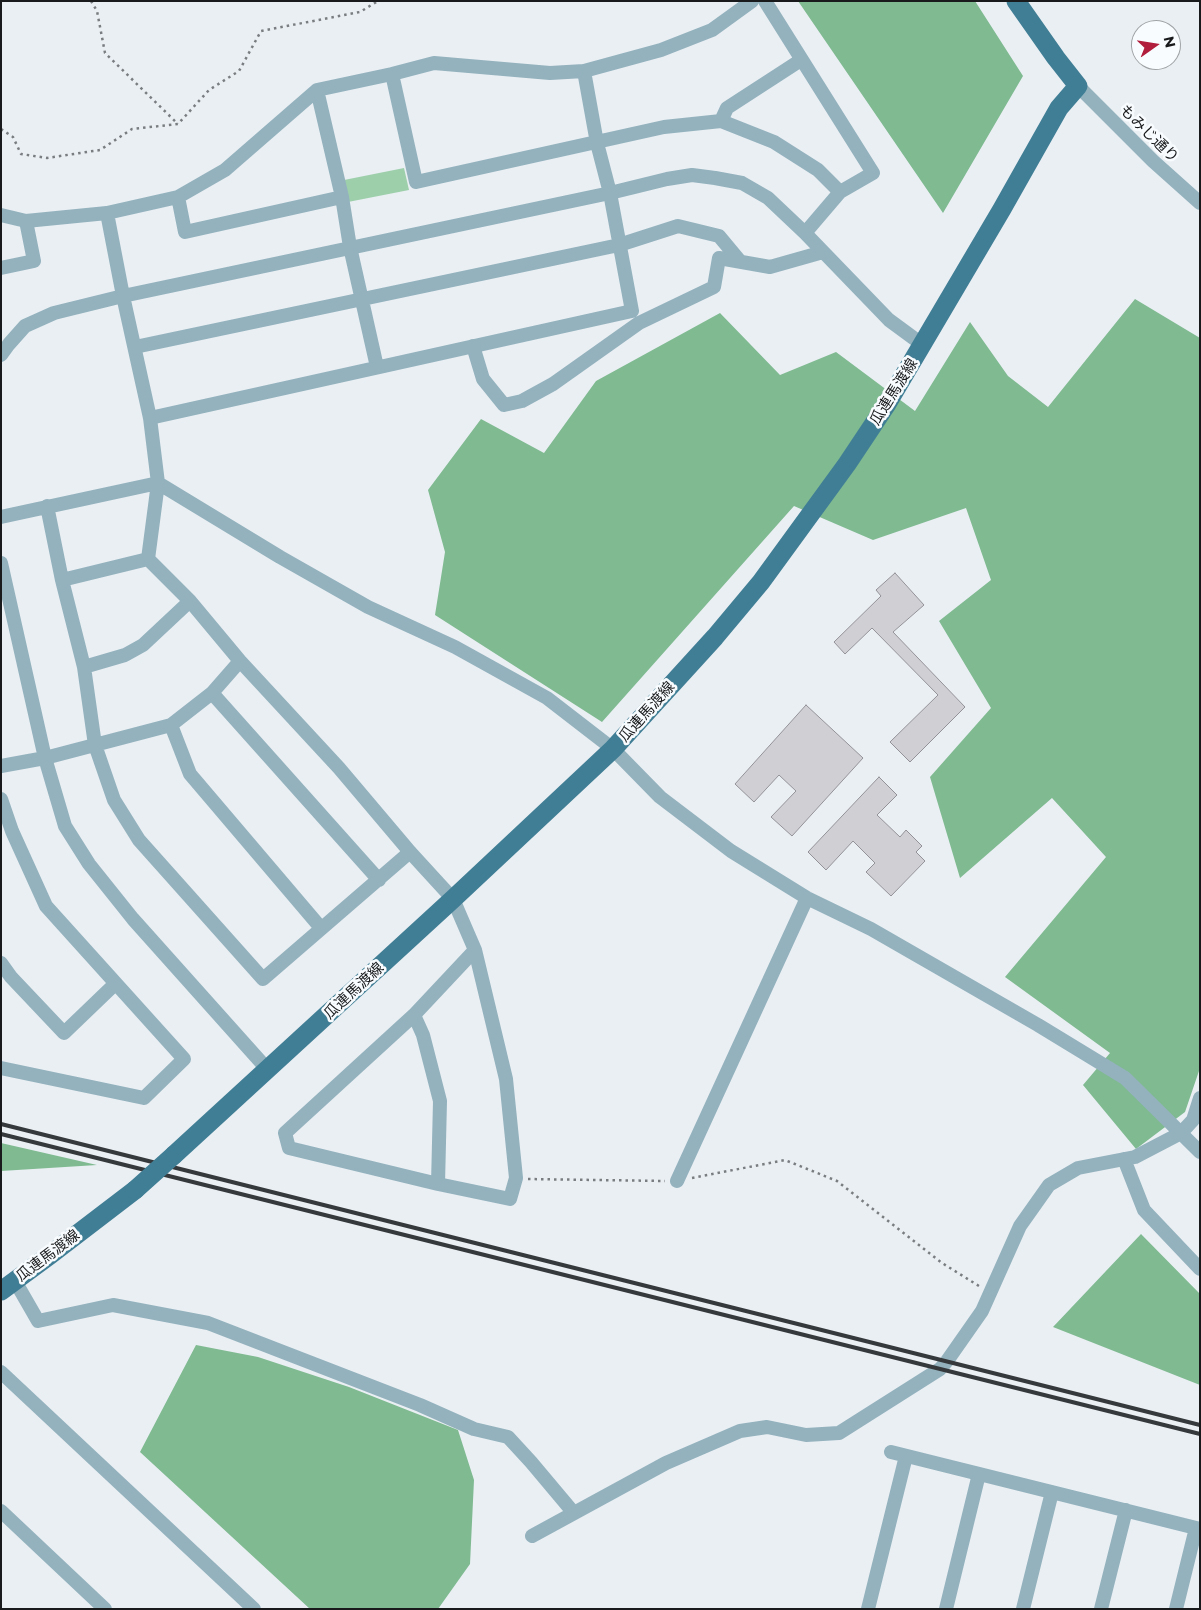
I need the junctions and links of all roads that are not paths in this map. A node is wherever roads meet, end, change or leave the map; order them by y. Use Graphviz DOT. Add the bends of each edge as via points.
graph roads {
  1 [pos="752,1"];
  2 [pos="765,1"];
  3 [pos="1016,1"];
  4 [pos="801,60"];
  5 [pos="584,71"];
  6 [pos="392,74"];
  7 [pos="1078,86"];
  8 [pos="317,90"];
  9 [pos="721,121"];
  10 [pos="597,142"];
  11 [pos="840,192"];
  12 [pos="610,193"];
  13 [pos="178,197"];
  14 [pos="342,197"];
  15 [pos="1200,203"];
  16 [pos="107,213"];
  17 [pos="1,215"];
  18 [pos="26,221"];
  19 [pos="805,233"];
  20 [pos="619,245"];
  21 [pos="350,247"];
  22 [pos="823,252"];
  23 [pos="739,260"];
  24 [pos="1,268"];
  25 [pos="122,296"];
  26 [pos="362,298"];
  27 [pos="923,345"];
  28 [pos="474,346"];
  29 [pos="135,347"];
  30 [pos="1,355"];
  31 [pos="378,367"];
  32 [pos="150,418"];
  33 [pos="158,483"];
  34 [pos="47,506"];
  35 [pos="1,517"];
  36 [pos="148,560"];
  37 [pos="1,563"];
  38 [pos="62,580"];
  39 [pos="190,601"];
  40 [pos="240,661"];
  41 [pos="84,667"];
  42 [pos="212,693"];
  43 [pos="170,725"];
  44 [pos="95,745"];
  45 [pos="613,749"];
  46 [pos="45,758"];
  47 [pos="1,766"];
  48 [pos="1,799"];
  49 [pos="410,852"];
  50 [pos="379,880"];
  51 [pos="807,898"];
  52 [pos="453,899"];
  53 [pos="321,928"];
  54 [pos="475,950"];
  55 [pos="1,963"];
  56 [pos="115,984"];
  57 [pos="414,1016"];
  58 [pos="1,1068"];
  59 [pos="268,1070"];
  60 [pos="1200,1098"];
  61 [pos="1181,1133"];
  62 [pos="1200,1152"];
  63 [pos="1124,1159"];
  64 [pos="677,1181"];
  65 [pos="438,1184"];
  66 [pos="1200,1269"];
  67 [pos="8,1286"];
  68 [pos="1,1372"];
  69 [pos="891,1452"];
  70 [pos="906,1456"];
  71 [pos="978,1474"];
  72 [pos="1052,1492"];
  73 [pos="1126,1510"];
  74 [pos="1,1511"];
  75 [pos="574,1512"];
  76 [pos="1198,1528"];
  77 [pos="532,1536"];
  78 [pos="104,1609"];
  79 [pos="254,1609"];
  80 [pos="868,1609"];
  81 [pos="946,1609"];
  82 [pos="1023,1609"];
  83 [pos="1101,1609"];
  84 [pos="1176,1609"];
  1 -- 5 [label="street" via="712,30 661,50"];
  2 -- 4 [label="street"];
  3 -- 7 [label="main road"];
  4 -- 9 [label="street" via="727,108"];
  4 -- 11 [label="street" via="874,173"];
  5 -- 6 [label="street" via="550,73 434,63"];
  5 -- 10 [label="street"];
  6 -- 8 [label="street"];
  6 -- 10 [label="street" via="416,182"];
  7 -- 15 [label="street, もみじ通り"];
  7 -- 27 [label="main road, 瓜連馬渡線" via="1052,120"];
  8 -- 13 [label="street" via="225,170"];
  8 -- 14 [label="street"];
  9 -- 10 [label="street" via="664,127"];
  9 -- 11 [label="street" via="774,142 818,170"];
  10 -- 12 [label="street"];
  11 -- 19 [label="street"];
  12 -- 19 [label="street" via="692,175 715,178 742,184 768,198"];
  12 -- 20 [label="street"];
  12 -- 21 [label="street"];
  13 -- 14 [label="street" via="185,232"];
  13 -- 16 [label="street"];
  14 -- 21 [label="street"];
  16 -- 18 [label="street"];
  16 -- 25 [label="street"];
  17 -- 18 [label="street"];
  18 -- 24 [label="street" via="34,261"];
  19 -- 22 [label="street"];
  20 -- 23 [label="street" via="678,226 719,236"];
  20 -- 26 [label="street"];
  20 -- 28 [label="street" via="632,311"];
  21 -- 25 [label="street"];
  21 -- 26 [label="street"];
  22 -- 23 [label="street" via="770,267"];
  22 -- 27 [label="street" via="889,320"];
  23 -- 28 [label="street" via="720,258 714,287 639,323 553,384 522,401 504,405 483,379"];
  25 -- 29 [label="street"];
  25 -- 30 [label="street" via="54,313 25,326"];
  26 -- 29 [label="street"];
  26 -- 31 [label="street"];
  27 -- 45 [label="main road, 瓜連馬渡線" via="847,464 761,582"];
  28 -- 31 [label="street"];
  29 -- 32 [label="street"];
  31 -- 32 [label="street"];
  32 -- 33 [label="street"];
  33 -- 34 [label="street"];
  33 -- 36 [label="street"];
  33 -- 45 [label="street" via="368,607 455,647 547,698"];
  34 -- 35 [label="street"];
  34 -- 38 [label="street"];
  36 -- 38 [label="street"];
  36 -- 39 [label="street"];
  37 -- 46 [label="street"];
  38 -- 41 [label="street"];
  39 -- 40 [label="street"];
  39 -- 41 [label="street" via="143,645 126,655"];
  40 -- 42 [label="street"];
  40 -- 49 [label="street" via="339,768"];
  41 -- 44 [label="street"];
  42 -- 43 [label="street"];
  42 -- 50 [label="street"];
  43 -- 44 [label="street"];
  43 -- 53 [label="street" via="190,774"];
  44 -- 46 [label="street"];
  44 -- 53 [label="street" via="114,800 140,840 263,979"];
  45 -- 51 [label="street" via="660,797 724,845"];
  45 -- 52 [label="main road, 瓜連馬渡線"];
  46 -- 47 [label="street"];
  46 -- 59 [label="street" via="65,826 89,864 133,919"];
  48 -- 56 [label="street" via="46,906"];
  49 -- 50 [label="street"];
  49 -- 52 [label="street"];
  50 -- 53 [label="street"];
  51 -- 61 [label="street" via="871,929 1125,1078"];
  51 -- 64 [label="street"];
  52 -- 54 [label="street"];
  52 -- 59 [label="main road, 瓜連馬渡線"];
  54 -- 57 [label="street"];
  54 -- 65 [label="street" via="506,1079 516,1178 510,1199"];
  55 -- 56 [label="street" via="64,1032"];
  56 -- 58 [label="street" via="184,1059 144,1098"];
  57 -- 65 [label="street" via="423,1034 440,1101"];
  57 -- 65 [label="street" via="285,1133 289,1148"];
  59 -- 67 [label="main road, 瓜連馬渡線, bridge" via="135,1190"];
  60 -- 61 [label="street" via="1193,1120"];
  61 -- 62 [label="street"];
  61 -- 63 [label="street"];
  63 -- 66 [label="street" via="1144,1210"];
  63 -- 75 [label="street" via="1078,1168 1050,1185 1020,1226 982,1311 940,1369 839,1433 806,1435 767,1427 740,1431 666,1463"];
  67 -- 75 [label="street" via="38,1321 113,1305 208,1323 474,1429 508,1436"];
  68 -- 79 [label="street"];
  69 -- 70 [label="street"];
  70 -- 71 [label="street"];
  70 -- 80 [label="street"];
  71 -- 72 [label="street"];
  71 -- 81 [label="street"];
  72 -- 73 [label="street"];
  72 -- 82 [label="street"];
  73 -- 76 [label="street"];
  73 -- 83 [label="street"];
  74 -- 78 [label="street"];
  75 -- 77 [label="street"];
  76 -- 84 [label="street"];
}
